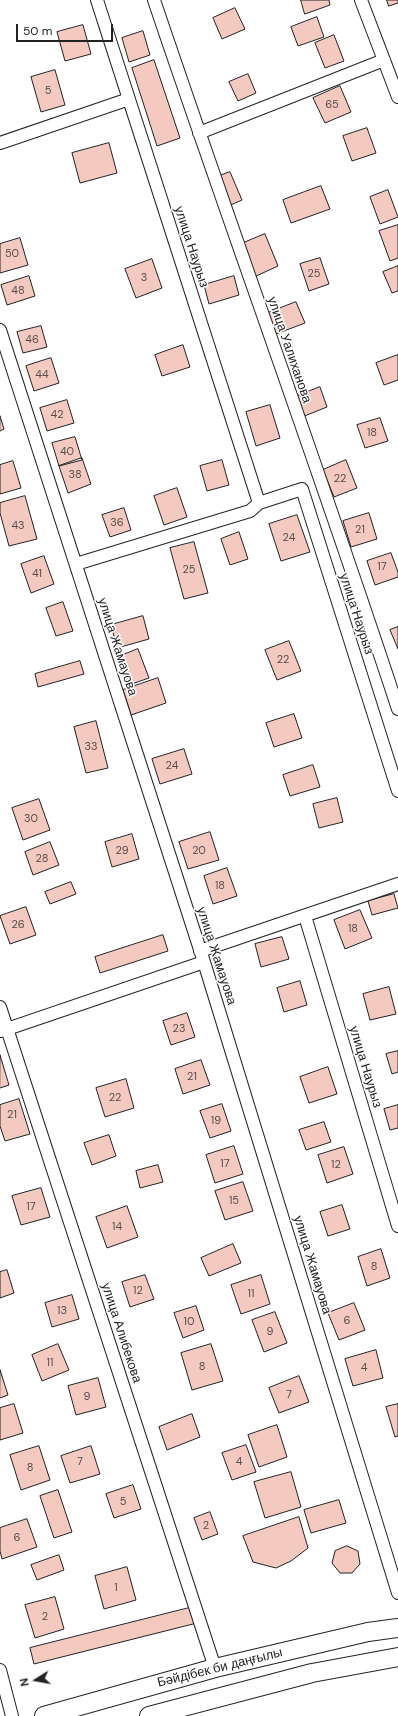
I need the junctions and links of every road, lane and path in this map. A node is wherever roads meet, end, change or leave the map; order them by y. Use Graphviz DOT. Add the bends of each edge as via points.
graph roads {
  1 [pos="97,0"];
  2 [pos="154,0"];
  3 [pos="361,0"];
  4 [pos="384,60"];
  5 [pos="398,97"];
  6 [pos="129,99"];
  7 [pos="199,133"];
  8 [pos="0,143"];
  9 [pos="0,330"];
  10 [pos="259,503"];
  11 [pos="76,564"];
  12 [pos="398,709"];
  13 [pos="398,791"];
  14 [pos="398,884"];
  15 [pos="305,916"];
  16 [pos="202,956"];
  17 [pos="0,1007"];
  18 [pos="4,1031"];
  19 [pos="398,1226"];
  20 [pos="398,1593"];
  21 [pos="398,1628"];
  22 [pos="398,1656"];
  23 [pos="215,1668"];
  24 [pos="0,1670"];
  25 [pos="12,1716"];
  26 [pos="44,1716"];
  27 [pos="149,1716"];
  1 -- 6 [label="street, улица Наурыз"];
  2 -- 7 [label="street, улица Уалиханова"];
  3 -- 4 [label="street"];
  4 -- 5 [label="street"];
  4 -- 7 [label="street"];
  6 -- 8 [label="street"];
  6 -- 10 [label="street, улица Наурыз"];
  7 -- 12 [label="street, улица Уалиханова"];
  9 -- 11 [label="street, улица Жамауова"];
  10 -- 11 [label="street, улица Наурыз" via="250,511"];
  10 -- 13 [label="street, улица Наурыз" via="302,489"];
  11 -- 16 [label="street, улица Жамауова"];
  14 -- 15 [label="street"];
  15 -- 16 [label="street"];
  15 -- 19 [label="street, улица Наурыз"];
  16 -- 18 [label="street"];
  16 -- 20 [label="street, улица Жамауова"];
  17 -- 18 [label="street, улица Алибекова"];
  18 -- 23 [label="street, улица Алибекова"];
  21 -- 23 [label="main road, Бәйдібек би даңғылы" via="368,1632"];
  22 -- 27 [label="main road" via="312,1674"];
  23 -- 26 [label="main road, Бәйдібек би даңғылы"];
  24 -- 25 [label="street"];
}
